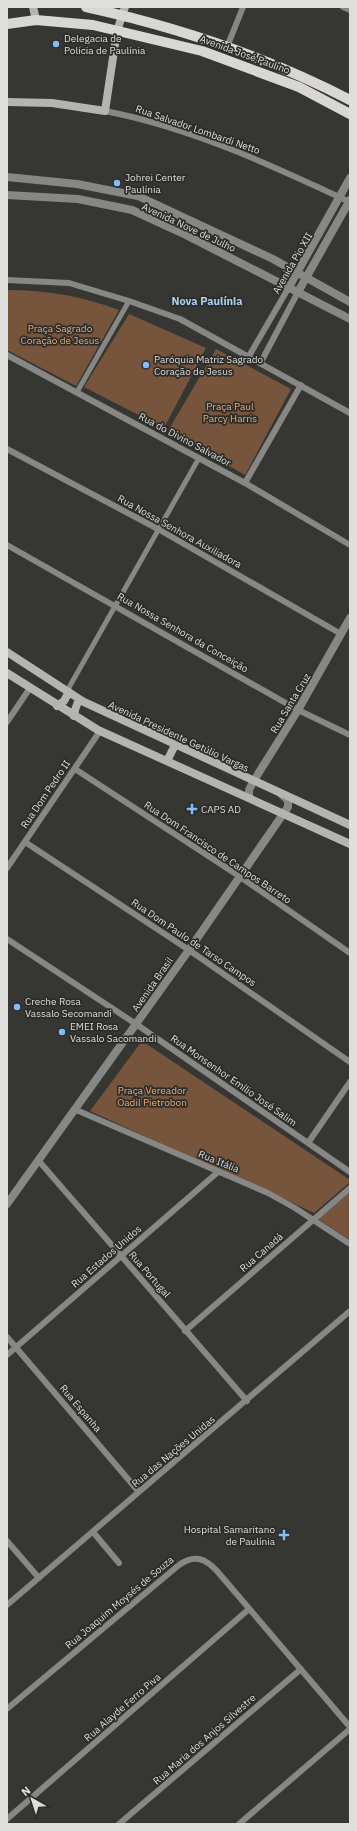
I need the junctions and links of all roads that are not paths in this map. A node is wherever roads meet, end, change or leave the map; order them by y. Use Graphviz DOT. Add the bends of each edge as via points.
graph roads {
  1 [pos="33,7"];
  2 [pos="86,7"];
  3 [pos="243,7"];
  4 [pos="343,7"];
  5 [pos="350,10"];
  6 [pos="124,11"];
  7 [pos="36,20"];
  8 [pos="7,24"];
  9 [pos="118,31"];
  10 [pos="227,47"];
  11 [pos="350,100"];
  12 [pos="7,102"];
  13 [pos="105,111"];
  14 [pos="350,114"];
  15 [pos="7,176"];
  16 [pos="350,178"];
  17 [pos="7,195"];
  18 [pos="340,198"];
  19 [pos="350,201"];
  20 [pos="298,272"];
  21 [pos="306,277"];
  22 [pos="7,280"];
  23 [pos="289,287"];
  24 [pos="298,292"];
  25 [pos="129,301"];
  26 [pos="350,302"];
  27 [pos="350,319"];
  28 [pos="7,355"];
  29 [pos="249,356"];
  30 [pos="260,362"];
  31 [pos="301,385"];
  32 [pos="77,392"];
  33 [pos="350,413"];
  34 [pos="7,449"];
  35 [pos="199,458"];
  36 [pos="245,483"];
  37 [pos="158,529"];
  38 [pos="7,544"];
  39 [pos="350,545"];
  40 [pos="116,605"];
  41 [pos="350,618"];
  42 [pos="341,634"];
  43 [pos="7,652"];
  44 [pos="7,673"];
  45 [pos="30,688"];
  46 [pos="68,692"];
  47 [pos="79,699"];
  48 [pos="57,706"];
  49 [pos="298,710"];
  50 [pos="74,716"];
  51 [pos="7,722"];
  52 [pos="100,731"];
  53 [pos="350,736"];
  54 [pos="175,745"];
  55 [pos="168,761"];
  56 [pos="75,768"];
  57 [pos="253,782"];
  58 [pos="281,794"];
  59 [pos="249,798"];
  60 [pos="283,814"];
  61 [pos="350,825"];
  62 [pos="25,842"];
  63 [pos="350,844"];
  64 [pos="7,868"];
  65 [pos="239,876"];
  66 [pos="7,938"];
  67 [pos="188,950"];
  68 [pos="350,953"];
  69 [pos="136,1024"];
  70 [pos="350,1062"];
  71 [pos="350,1082"];
  72 [pos="74,1109"];
  73 [pos="308,1143"];
  74 [pos="38,1160"];
  75 [pos="218,1172"];
  76 [pos="350,1172"];
  77 [pos="350,1188"];
  78 [pos="7,1204"];
  79 [pos="312,1220"];
  80 [pos="350,1244"];
  81 [pos="121,1256"];
  82 [pos="350,1311"];
  83 [pos="185,1331"];
  84 [pos="7,1337"];
  85 [pos="16,1348"];
  86 [pos="7,1355"];
  87 [pos="247,1401"];
  88 [pos="139,1492"];
  89 [pos="93,1532"];
  90 [pos="7,1541"];
  91 [pos="119,1563"];
  92 [pos="39,1578"];
  93 [pos="7,1605"];
  94 [pos="249,1609"];
  95 [pos="301,1669"];
  96 [pos="8,1708"];
  97 [pos="350,1728"];
  98 [pos="7,1819"];
  99 [pos="120,1824"];
  100 [pos="239,1824"];
  1 -- 7 [label="main road"];
  2 -- 6 [label="main road, Avenida José Paulino"];
  3 -- 10 [label="street"];
  4 -- 5 [label="street"];
  6 -- 9 [label="main road"];
  6 -- 10 [label="main road, Avenida José Paulino"];
  7 -- 8 [label="main road, Avenida José Paulino"];
  7 -- 9 [label="main road, Avenida José Paulino" via="93,25"];
  9 -- 13 [label="main road"];
  9 -- 14 [label="main road, Avenida José Paulino" via="202,51 299,87"];
  10 -- 11 [label="main road, Avenida José Paulino" via="304,76"];
  12 -- 13 [label="main road, Rua Salvador Lombardi Netto" via="52,103"];
  13 -- 18 [label="street, Rua Salvador Lombardi Netto" via="159,124 244,153"];
  15 -- 20 [label="street, Avenida Nove de Julho" via="77,184 138,196"];
  16 -- 18 [label="street, Avenida Pio XII"];
  17 -- 23 [label="street, Avenida Nove de Julho" via="78,199 132,210"];
  18 -- 19 [label="street, Rua Salvador Lombardi Netto"];
  18 -- 20 [label="street, Avenida Pio XII"];
  19 -- 21 [label="street, Avenida Pio XII"];
  20 -- 21 [label="street, Avenida Nove de Julho"];
  20 -- 23 [label="street, Avenida Pio XII"];
  21 -- 24 [label="street, Avenida Pio XII"];
  21 -- 26 [label="street, Avenida Nove de Julho"];
  22 -- 25 [label="street" via="69,283"];
  23 -- 24 [label="street, Avenida Nove de Julho"];
  23 -- 29 [label="street, Avenida Pio XII"];
  24 -- 27 [label="street, Avenida Nove de Julho"];
  24 -- 30 [label="street, Avenida Pio XII"];
  25 -- 29 [label="street" via="180,319"];
  25 -- 32 [label="street"];
  28 -- 32 [label="street, Rua do Divino Salvador"];
  29 -- 30 [label="street"];
  30 -- 31 [label="street"];
  31 -- 33 [label="street"];
  31 -- 36 [label="street"];
  32 -- 35 [label="street, Rua do Divino Salvador"];
  34 -- 37 [label="street, Rua Nossa Senhora Auxiliadora"];
  35 -- 36 [label="street, Rua do Divino Salvador"];
  35 -- 37 [label="street"];
  36 -- 39 [label="street, Rua do Divino Salvador"];
  37 -- 40 [label="street"];
  37 -- 42 [label="street, Rua Nossa Senhora Auxiliadora"];
  38 -- 40 [label="street, Rua Nossa Senhora da Conceição"];
  40 -- 46 [label="street"];
  40 -- 49 [label="street, Rua Nossa Senhora da Conceição"];
  41 -- 42 [label="street, Rua Santa Cruz"];
  42 -- 49 [label="street, Rua Santa Cruz"];
  43 -- 46 [label="main road, Avenida Presidente Getúlio Vargas"];
  44 -- 45 [label="main road"];
  45 -- 48 [label="main road"];
  45 -- 51 [label="street"];
  46 -- 47 [label="main road, Avenida Presidente Getúlio Vargas"];
  46 -- 48 [label="main road" via="64,701"];
  47 -- 50 [label="main road"];
  47 -- 54 [label="main road, Avenida Presidente Getúlio Vargas"];
  48 -- 50 [label="main road"];
  49 -- 53 [label="street, Rua Nossa Senhora da Conceição"];
  49 -- 57 [label="street, Rua Santa Cruz"];
  50 -- 52 [label="main road"];
  52 -- 55 [label="main road"];
  52 -- 56 [label="street, Rua Dom Pedro II"];
  54 -- 55 [label="main road"];
  54 -- 57 [label="main road, Avenida Presidente Getúlio Vargas"];
  55 -- 59 [label="main road"];
  56 -- 62 [label="street, Rua Dom Pedro II"];
  56 -- 65 [label="street, Rua Dom Francisco de Campos Barreto"];
  57 -- 58 [label="main road, Avenida Presidente Getúlio Vargas"];
  57 -- 59 [label="street, Rua Santa Cruz"];
  58 -- 60 [label="street, Avenida Brasil" via="288,800 288,807"];
  58 -- 61 [label="main road, Avenida Presidente Getúlio Vargas"];
  59 -- 60 [label="main road"];
  60 -- 63 [label="main road"];
  60 -- 65 [label="street, Avenida Brasil"];
  62 -- 64 [label="street, Rua Dom Pedro II"];
  62 -- 67 [label="street, Rua Dom Paulo de Tarso Campos"];
  65 -- 67 [label="street, Avenida Brasil"];
  65 -- 68 [label="street, Rua Dom Francisco de Campos Barreto"];
  66 -- 69 [label="street, Rua Monsenhor Emílio José Salim"];
  67 -- 69 [label="street, Avenida Brasil"];
  67 -- 70 [label="street, Rua Dom Paulo de Tarso Campos"];
  69 -- 72 [label="street, Avenida Brasil"];
  69 -- 73 [label="street, Rua Monsenhor Emílio José Salim"];
  71 -- 73 [label="street"];
  72 -- 74 [label="street, Avenida Brasil"];
  72 -- 75 [label="street, Rua Itália"];
  73 -- 76 [label="street, Rua Monsenhor Emílio José Salim"];
  74 -- 78 [label="street, Avenida Brasil"];
  74 -- 81 [label="street, Rua Portugal"];
  75 -- 79 [label="street, Rua Itália" via="268,1193"];
  75 -- 81 [label="street, Rua Estados Unidos"];
  77 -- 79 [label="street, Rua Canadá"];
  79 -- 80 [label="street, Rua Itália"];
  79 -- 83 [label="street, Rua Canadá"];
  81 -- 83 [label="street, Rua Portugal"];
  81 -- 85 [label="street, Rua Estados Unidos"];
  82 -- 87 [label="street, Rua das Nações Unidas"];
  83 -- 87 [label="street, Rua Portugal"];
  84 -- 85 [label="street, Rua Espanha"];
  85 -- 86 [label="street, Rua Estados Unidos"];
  85 -- 88 [label="street, Rua Espanha"];
  87 -- 88 [label="street, Rua das Nações Unidas"];
  88 -- 89 [label="street, Rua das Nações Unidas"];
  89 -- 91 [label="street"];
  89 -- 92 [label="street, Rua das Nações Unidas"];
  90 -- 92 [label="street"];
  92 -- 93 [label="street, Rua das Nações Unidas"];
  94 -- 95 [label="street, Rua Joaquim Moysés de Souza"];
  94 -- 96 [label="street, Rua Joaquim Moysés de Souza" via="204,1559 195,1557 186,1560"];
  94 -- 98 [label="street, Rua Alayde Ferro Piva"];
  95 -- 97 [label="street, Rua Joaquim Moysés de Souza"];
  95 -- 99 [label="street, Rua Maria dos Anjos Silvestre"];
  97 -- 100 [label="street"];
}
